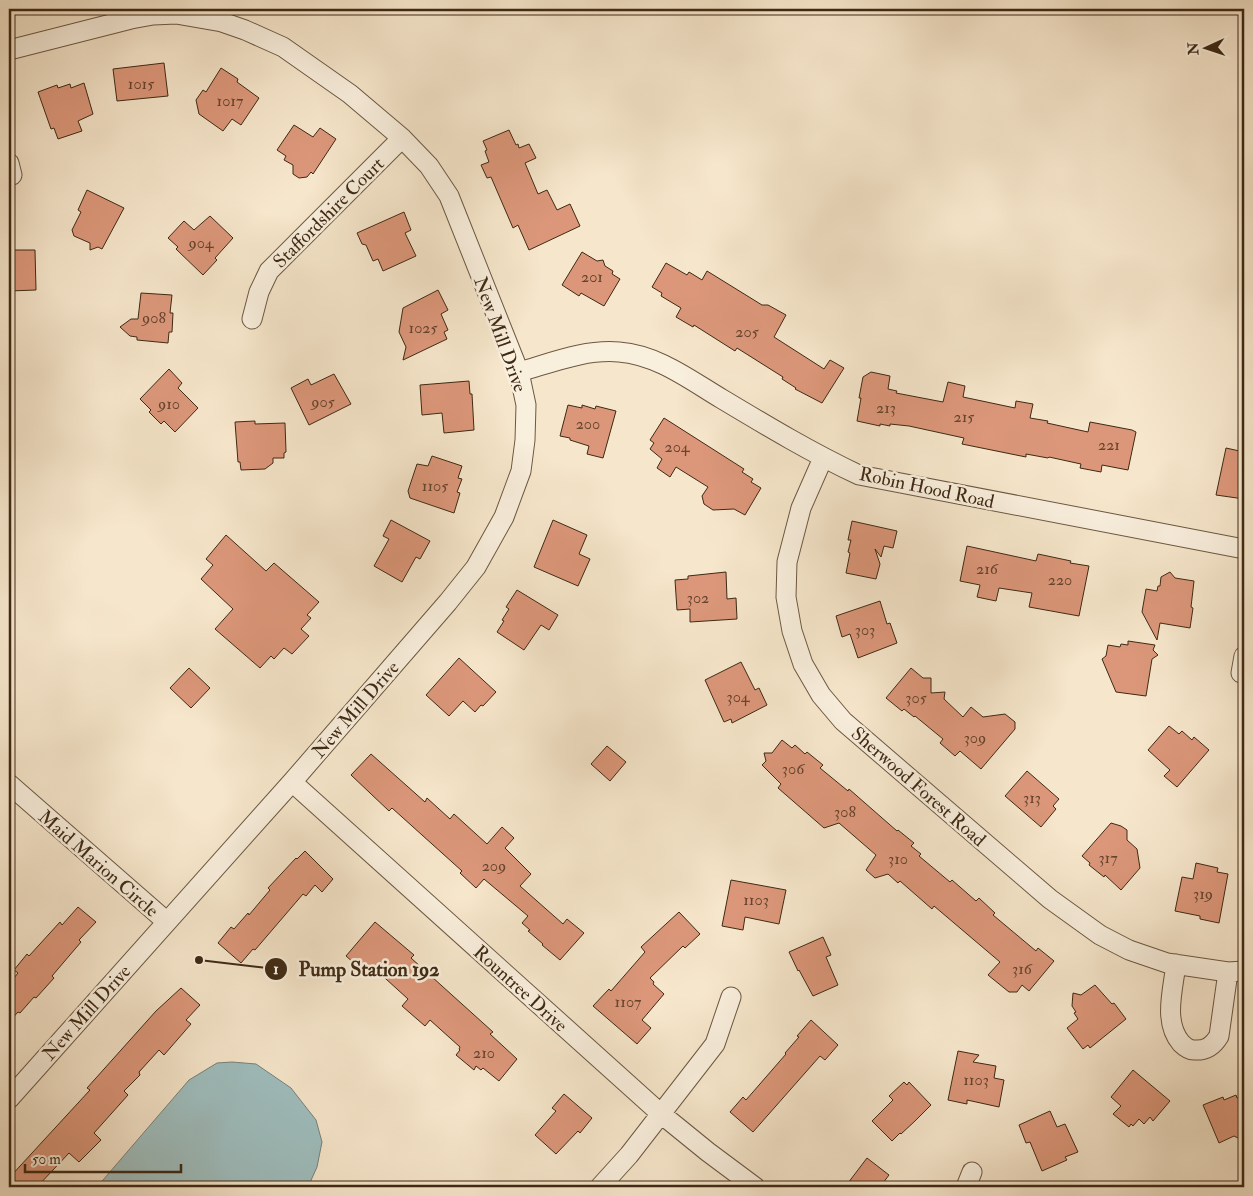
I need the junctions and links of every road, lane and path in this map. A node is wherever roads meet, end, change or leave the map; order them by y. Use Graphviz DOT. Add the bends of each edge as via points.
graph roads {
  1 [pos="9,50"];
  2 [pos="402,138"];
  3 [pos="252,319"];
  4 [pos="519,372"];
  5 [pos="823,458"];
  6 [pos="1244,549"];
  7 [pos="292,782"];
  8 [pos="9,784"];
  9 [pos="167,922"];
  10 [pos="1176,964"];
  11 [pos="1236,971"];
  12 [pos="731,997"];
  13 [pos="9,1099"];
  14 [pos="660,1113"];
  15 [pos="600,1187"];
  16 [pos="755,1187"];
  1 -- 2 [label="street, New Mill Drive" via="153,15 176,14 222,22 282,47 350,94"];
  2 -- 3 [label="street, Staffordshire Court" via="269,271"];
  2 -- 4 [label="street, New Mill Drive" via="429,166 449,196"];
  4 -- 5 [label="street, Robin Hood Road" via="593,352 620,352 647,358 670,367"];
  4 -- 7 [label="street, New Mill Drive" via="526,405 521,471 488,549 448,602"];
  5 -- 6 [label="street, Robin Hood Road" via="859,474"];
  5 -- 10 [label="street, Sherwood Forest Road" via="801,508 787,562 786,597 794,639 803,664 821,695 843,721 1050,899 1100,935 1129,950"];
  7 -- 9 [label="street, New Mill Drive"];
  7 -- 14 [label="street, Rountree Drive"];
  8 -- 9 [label="street, Maid Marion Circle"];
  9 -- 13 [label="street, New Mill Drive"];
  10 -- 11 [label="street, Sherwood Forest Road"];
  10 -- 11 [label="street" via="1170,1018 1174,1034 1191,1050 1204,1050 1219,1036"];
  12 -- 14 [label="street" via="715,1044"];
  14 -- 15 [label="street"];
  14 -- 16 [label="street, Rountree Drive"];
}
